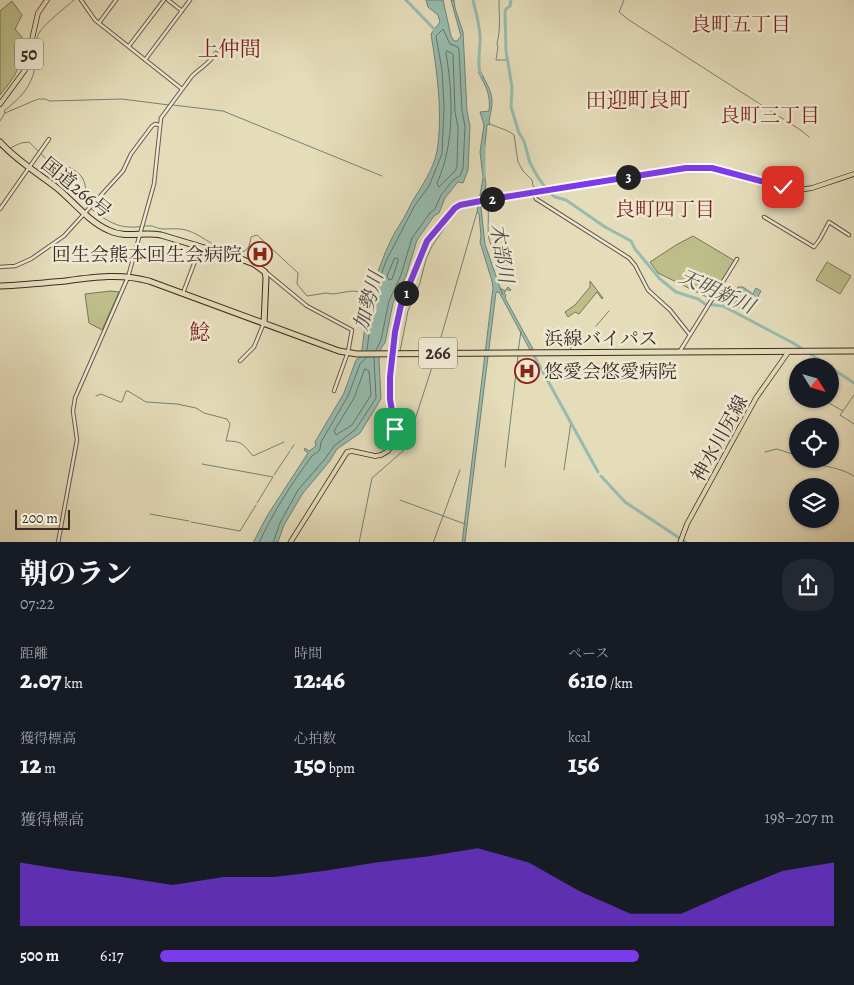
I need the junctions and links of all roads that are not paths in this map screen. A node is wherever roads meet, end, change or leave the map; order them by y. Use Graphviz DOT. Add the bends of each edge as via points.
graph roads {
  1 [pos="47,0"];
  2 [pos="81,0"];
  3 [pos="116,0"];
  4 [pos="164,0"];
  5 [pos="168,0"];
  6 [pos="190,0"];
  7 [pos="182,10"];
  8 [pos="99,23"];
  9 [pos="129,46"];
  10 [pos="216,52"];
  11 [pos="145,60"];
  12 [pos="182,89"];
  13 [pos="0,104"];
  14 [pos="159,125"];
  15 [pos="49,139"];
  16 [pos="0,142"];
  17 [pos="29,167"];
  18 [pos="854,174"];
  19 [pos="533,193"];
  20 [pos="0,209"];
  21 [pos="85,214"];
  22 [pos="764,217"];
  23 [pos="139,235"];
  24 [pos="849,235"];
  25 [pos="200,248"];
  26 [pos="737,259"];
  27 [pos="0,267"];
  28 [pos="265,272"];
  29 [pos="128,275"];
  30 [pos="0,284"];
  31 [pos="183,293"];
  32 [pos="264,323"];
  33 [pos="690,335"];
  34 [pos="790,351"];
  35 [pos="854,351"];
  36 [pos="347,352"];
  37 [pos="679,352"];
  38 [pos="392,354"];
  39 [pos="240,361"];
  40 [pos="334,391"];
  41 [pos="680,540"];
  42 [pos="58,542"];
  43 [pos="290,542"];
  1 -- 13 [label="main road, 50" via="36,19 25,70"];
  2 -- 8 [label="street"];
  3 -- 8 [label="street"];
  4 -- 9 [label="street"];
  5 -- 7 [label="street"];
  6 -- 7 [label="street"];
  7 -- 11 [label="street"];
  8 -- 9 [label="street"];
  9 -- 11 [label="street"];
  10 -- 12 [label="street"];
  11 -- 12 [label="street"];
  12 -- 14 [label="street" via="164,112"];
  14 -- 21 [label="street" via="152,126 131,154 126,168"];
  14 -- 23 [label="street" via="155,178"];
  15 -- 17 [label="street"];
  16 -- 17 [label="highway, 国道266号" via="11,155"];
  17 -- 20 [label="street"];
  17 -- 21 [label="highway, 国道266号"];
  18 -- 19 [label="main road" via="799,190 712,168 663,171"];
  19 -- 33 [label="street" via="536,199 629,258 648,290"];
  19 -- 38 [label="main road" via="455,208 427,241 401,305"];
  21 -- 23 [label="highway, 国道266号" via="118,234"];
  21 -- 27 [label="street" via="64,236 32,259 15,266"];
  22 -- 24 [label="street" via="814,247 829,222"];
  23 -- 25 [label="highway, 国道266号" via="157,234"];
  23 -- 29 [label="street"];
  25 -- 28 [label="highway, 国道266号" via="254,264"];
  25 -- 31 [label="street"];
  26 -- 33 [label="street"];
  28 -- 32 [label="highway"];
  28 -- 36 [label="street" via="307,306 350,329 352,333"];
  29 -- 30 [label="highway, 浜線バイパス" via="104,274"];
  29 -- 31 [label="highway, 浜線バイパス" via="146,278"];
  29 -- 42 [label="street" via="74,398 77,440"];
  31 -- 32 [label="highway, 浜線バイパス"];
  32 -- 36 [label="highway, 浜線バイパス / 266"];
  32 -- 39 [label="street" via="254,347"];
  33 -- 37 [label="street"];
  34 -- 35 [label="highway, 浜線バイパス / 266"];
  34 -- 37 [label="highway, 浜線バイパス / 266"];
  34 -- 41 [label="main road, 神水川尻線" via="756,398"];
  36 -- 38 [label="highway, 浜線バイパス / 266"];
  36 -- 40 [label="street"];
  37 -- 38 [label="highway, 浜線バイパス / 266"];
  38 -- 43 [label="main road" via="390,394 395,436 391,446 378,456 346,453"];
}
